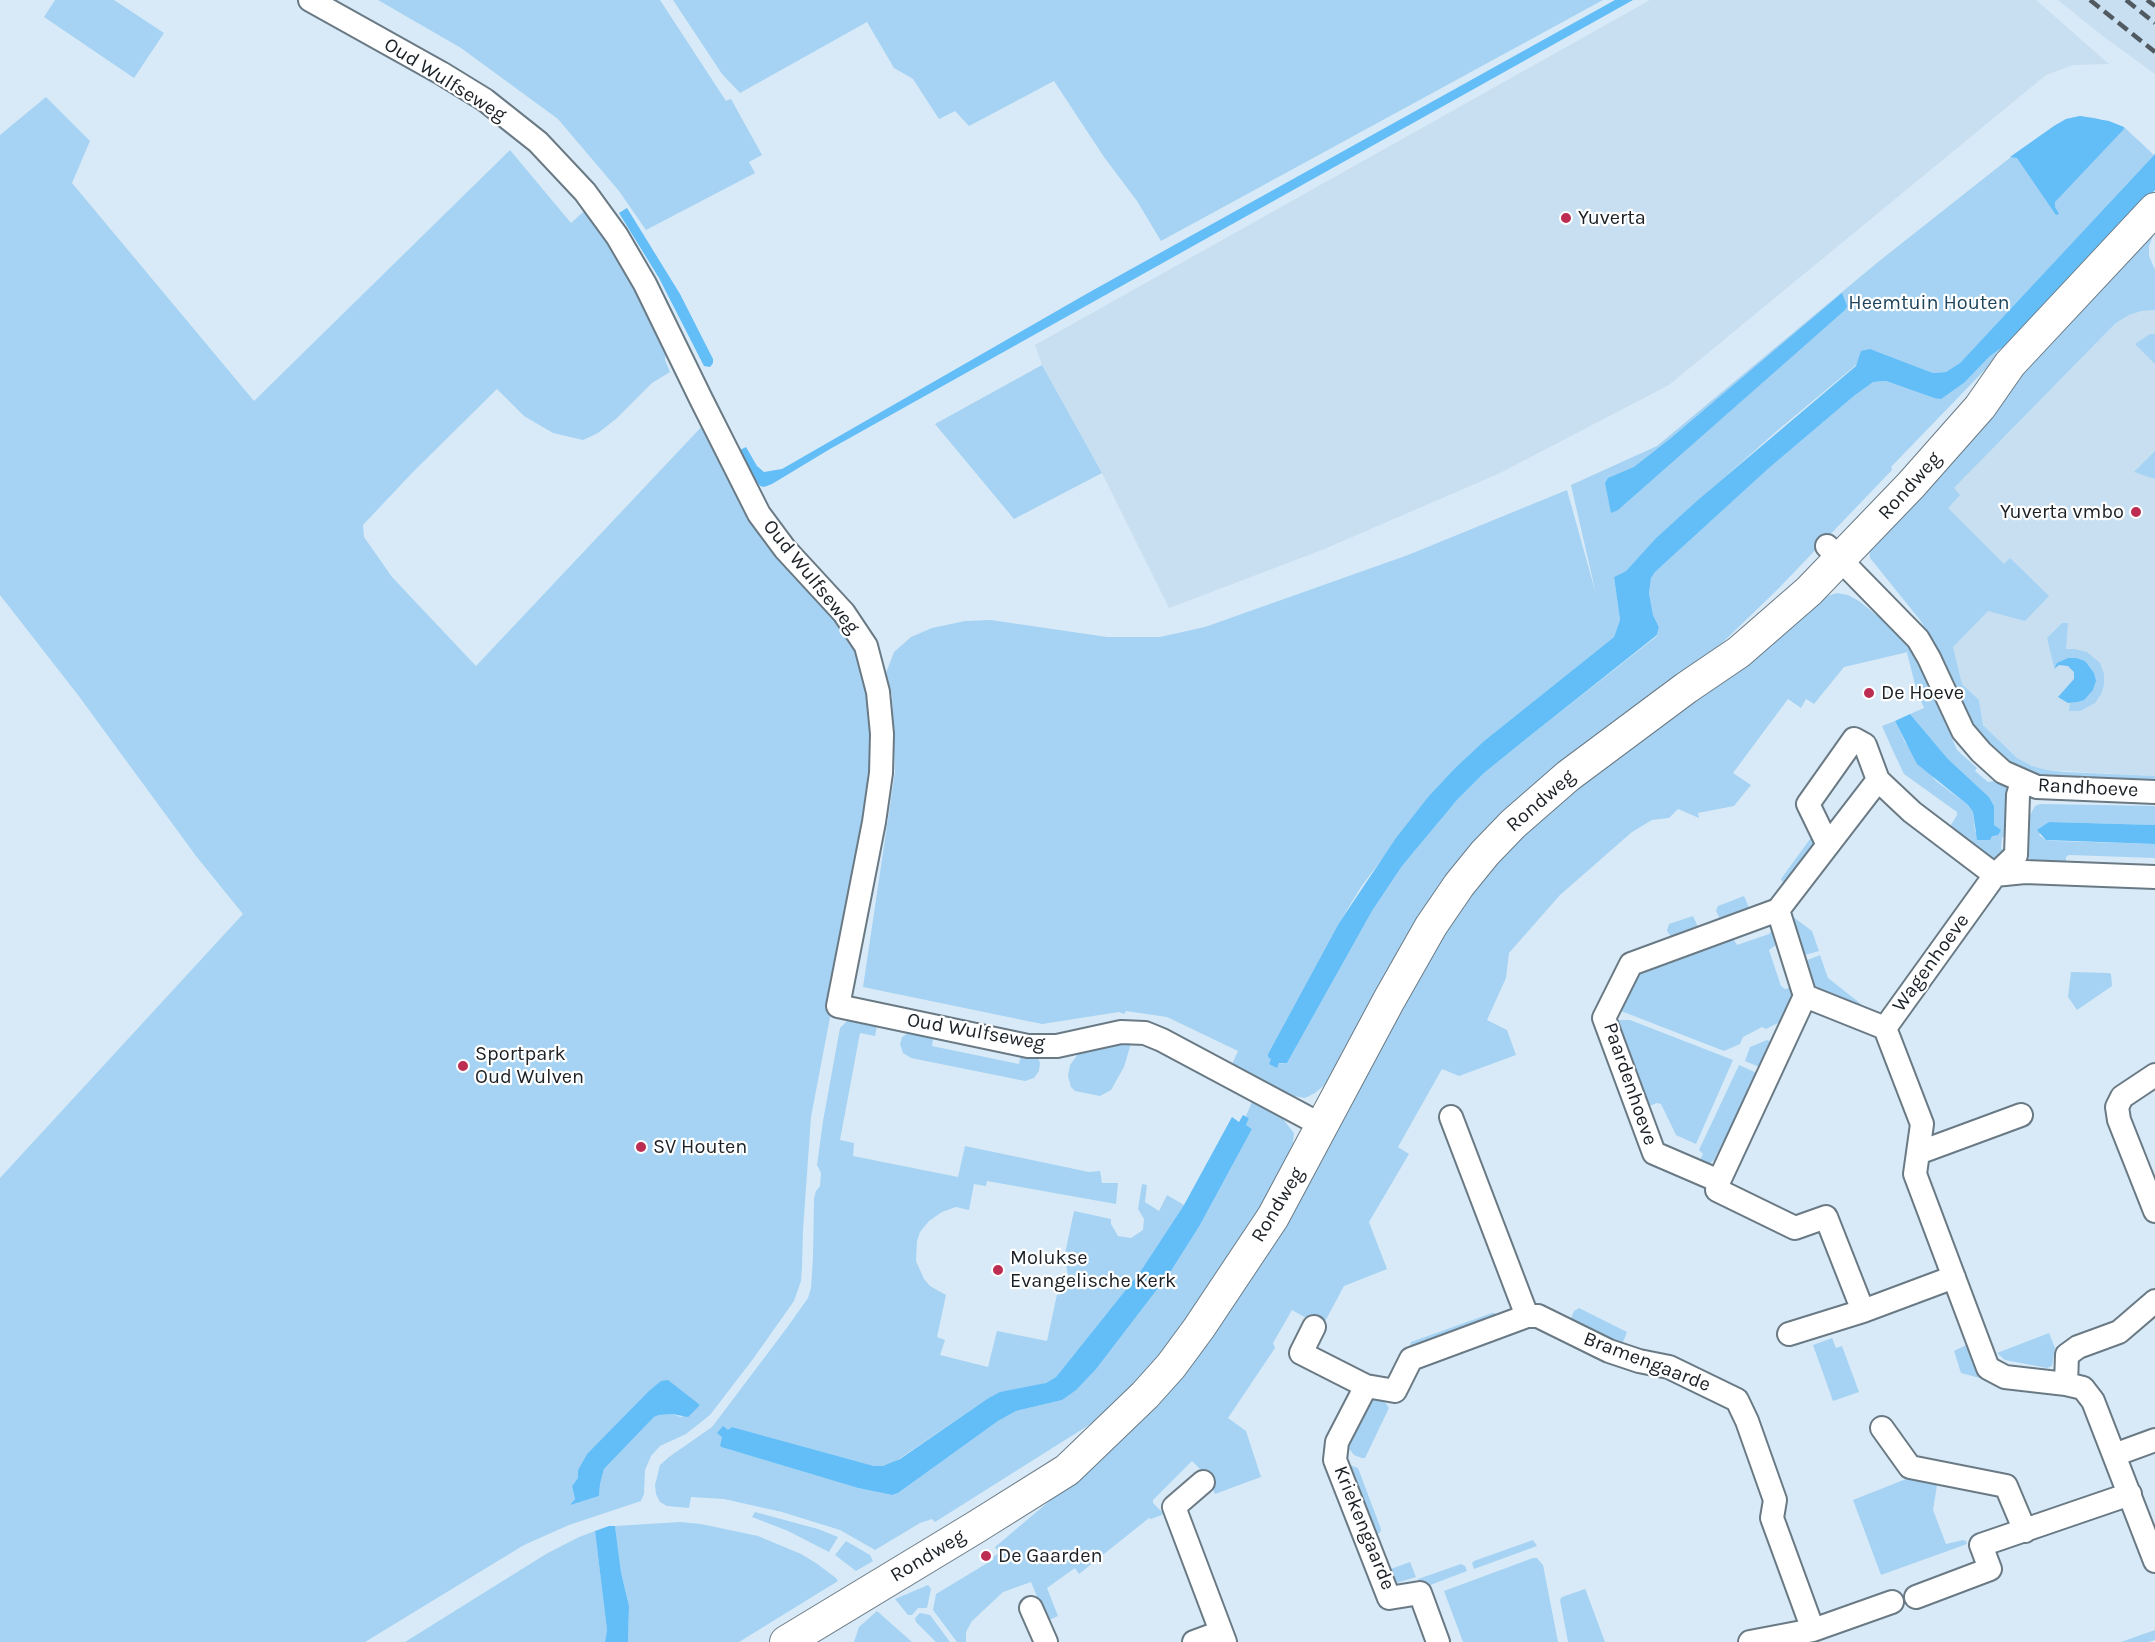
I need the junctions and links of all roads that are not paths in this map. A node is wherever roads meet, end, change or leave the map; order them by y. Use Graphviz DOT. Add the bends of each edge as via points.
graph roads {
  1 [pos="310,0"];
  2 [pos="2155,209"];
  3 [pos="1834,553"];
  4 [pos="1878,780"];
  5 [pos="2022,782"];
  6 [pos="2155,792"];
  7 [pos="1828,845"];
  8 [pos="1995,875"];
  9 [pos="2155,877"];
  10 [pos="1778,910"];
  11 [pos="1805,996"];
  12 [pos="1885,1028"];
  13 [pos="2155,1075"];
  14 [pos="2021,1115"];
  15 [pos="1450,1117"];
  16 [pos="1323,1126"];
  17 [pos="1918,1153"];
  18 [pos="1719,1181"];
  19 [pos="2155,1211"];
  20 [pos="1954,1277"];
  21 [pos="2155,1301"];
  22 [pos="1863,1311"];
  23 [pos="1527,1316"];
  24 [pos="1314,1327"];
  25 [pos="1789,1334"];
  26 [pos="2066,1384"];
  27 [pos="1366,1386"];
  28 [pos="1882,1428"];
  29 [pos="2155,1440"];
  30 [pos="2114,1455"];
  31 [pos="1203,1482"];
  32 [pos="2130,1494"];
  33 [pos="2025,1531"];
  34 [pos="2155,1561"];
  35 [pos="1916,1597"];
  36 [pos="1892,1602"];
  37 [pos="1031,1608"];
  38 [pos="1813,1630"];
  39 [pos="819,1634"];
  40 [pos="1223,1637"];
  41 [pos="786,1642"];
  42 [pos="1046,1642"];
  43 [pos="1194,1642"];
  44 [pos="1438,1642"];
  45 [pos="1750,1642"];
  1 -- 16 [label="street, Oud Wulfseweg" via="485,100 538,142 585,192 645,284 759,514 785,549 844,613 866,645 878,692 880,773 838,1006 1028,1046 1057,1046 1121,1032 1145,1033"];
  2 -- 3 [label="main road, Rondweg" via="2010,364 1980,407 1911,485"];
  3 -- 5 [label="street" via="1918,639 1972,743 2003,772"];
  3 -- 16 [label="main road, Rondweg" via="1754,640 1546,794 1473,867 1426,936"];
  4 -- 7 [label="street"];
  4 -- 7 [label="street" via="1865,745 1854,738 1808,804"];
  4 -- 8 [label="street" via="1911,812"];
  5 -- 6 [label="street, Randhoeve" via="2054,789"];
  5 -- 8 [label="street, Wagenhoeve" via="2016,855"];
  7 -- 10 [label="street"];
  8 -- 9 [label="street" via="2025,872"];
  8 -- 12 [label="street, Wagenhoeve"];
  10 -- 11 [label="street"];
  10 -- 18 [label="street, Paardenhoeve" via="1631,964 1604,1018 1654,1153"];
  11 -- 12 [label="street"];
  11 -- 18 [label="street"];
  12 -- 17 [label="street, Wagenhoeve" via="1922,1124"];
  13 -- 19 [label="street" via="2122,1097 2117,1107"];
  14 -- 17 [label="street"];
  15 -- 23 [label="street"];
  16 -- 39 [label="main road, Rondweg" via="1273,1217 1199,1328 1171,1366 1117,1422 1067,1470"];
  17 -- 20 [label="street, Wagenhoeve" via="1915,1174"];
  18 -- 22 [label="street, Paardenhoeve" via="1717,1190 1795,1228 1826,1217"];
  20 -- 22 [label="street"];
  20 -- 26 [label="street, Wagenhoeve" via="1988,1368 2005,1377"];
  21 -- 26 [label="street" via="2118,1332 2067,1355"];
  22 -- 25 [label="street"];
  23 -- 27 [label="street" via="1411,1359 1395,1391"];
  23 -- 38 [label="street, Bramengaarde" via="1538,1316 1609,1351 1669,1367 1737,1400 1774,1500 1772,1518"];
  24 -- 27 [label="street" via="1300,1353"];
  26 -- 30 [label="street, Wagenhoeve" via="2083,1388 2093,1401"];
  27 -- 44 [label="street, Kriekengaarde" via="1337,1442 1335,1460 1389,1598 1419,1593"];
  28 -- 33 [label="street" via="1910,1467 2006,1485"];
  29 -- 30 [label="street"];
  30 -- 32 [label="street, Wagenhoeve"];
  31 -- 40 [label="street" via="1174,1507"];
  32 -- 33 [label="street"];
  32 -- 34 [label="street, Wagenhoeve"];
  33 -- 35 [label="street" via="1981,1545 1990,1569"];
  36 -- 38 [label="street"];
  37 -- 42 [label="street"];
  38 -- 45 [label="street"];
  39 -- 41 [label="main road, Rondweg"];
  40 -- 43 [label="street"];
}
